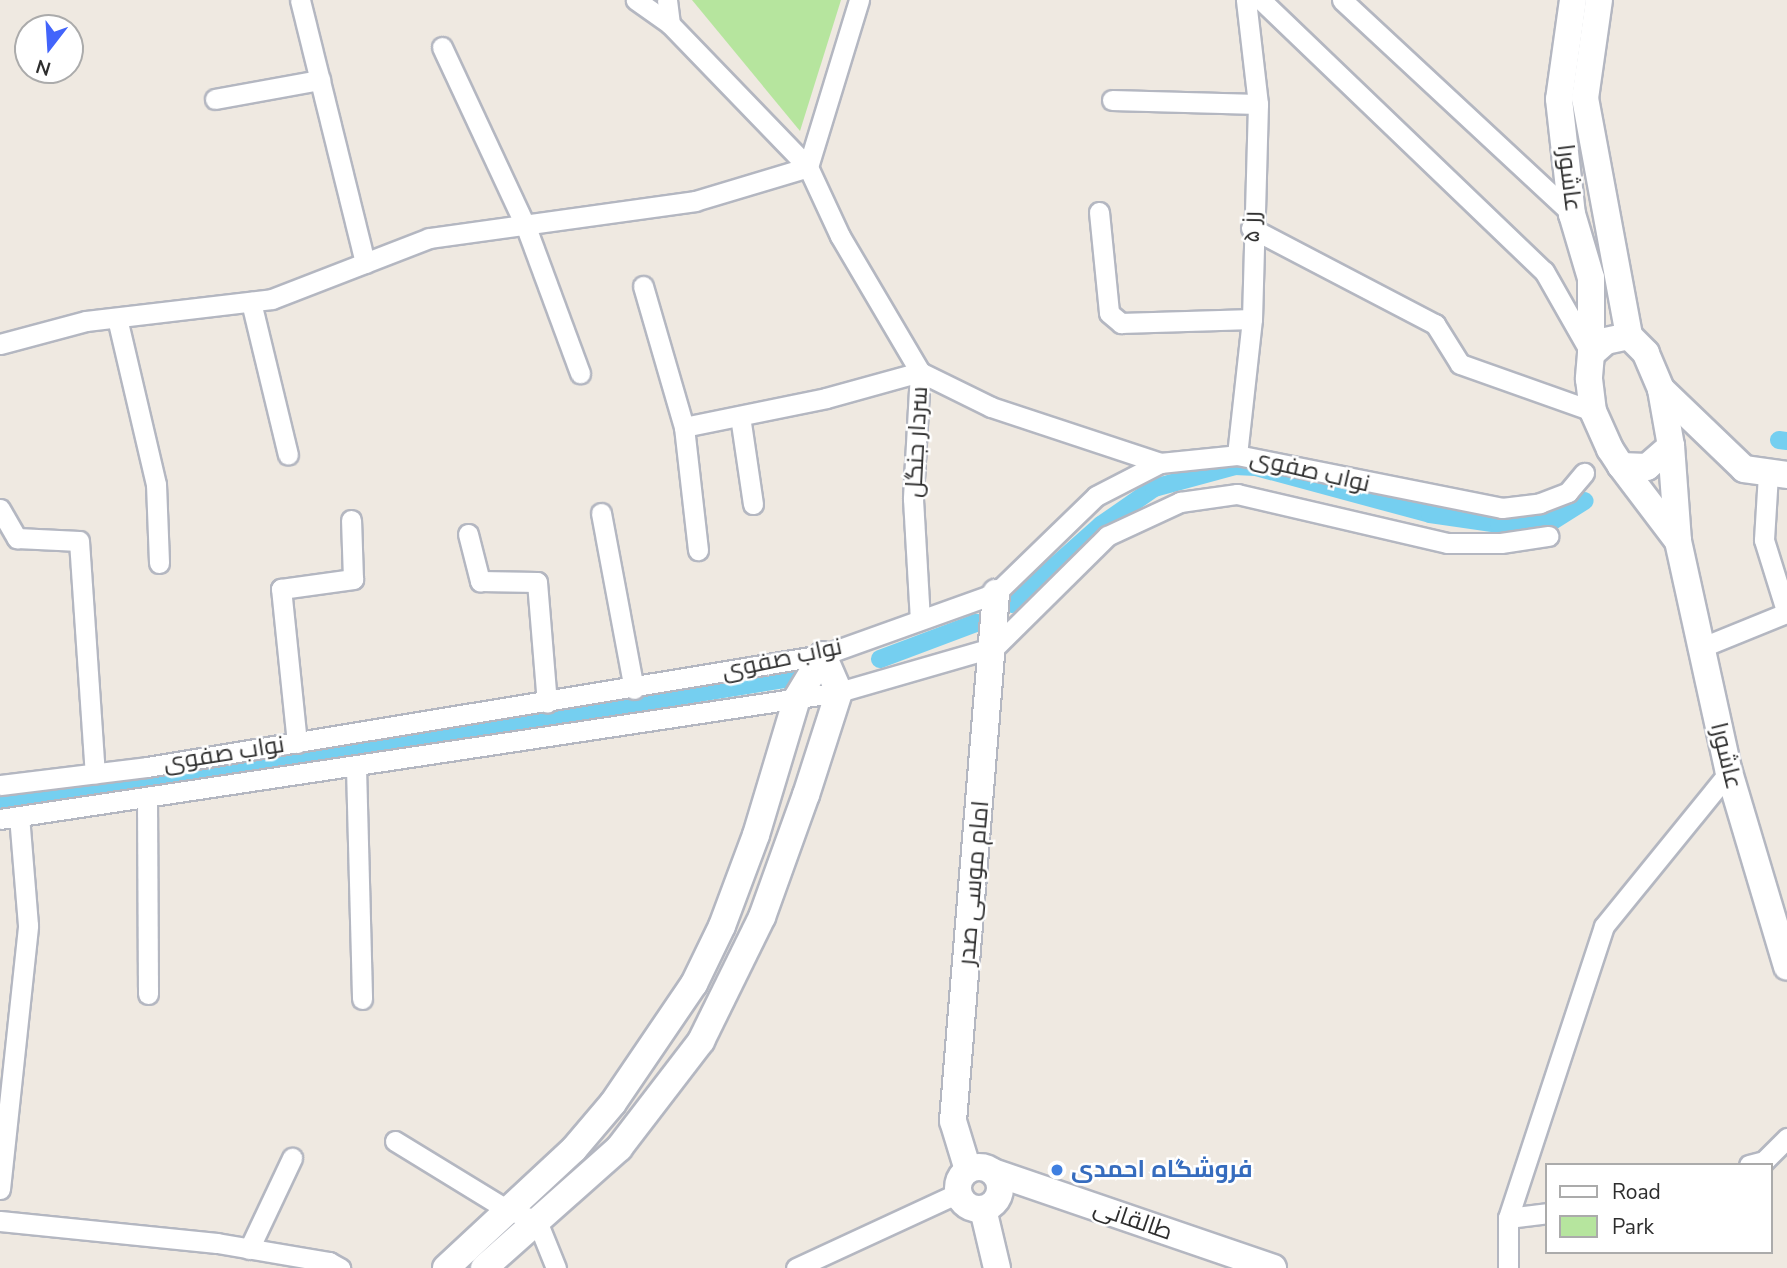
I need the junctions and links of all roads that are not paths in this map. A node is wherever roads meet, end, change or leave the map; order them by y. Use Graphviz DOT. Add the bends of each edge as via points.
graph roads {
  1 [pos="300,0"];
  2 [pos="636,0"];
  3 [pos="667,0"];
  4 [pos="859,0"];
  5 [pos="1247,0"];
  6 [pos="1261,0"];
  7 [pos="1342,0"];
  8 [pos="1573,0"];
  9 [pos="1599,0"];
  10 [pos="670,24"];
  11 [pos="442,47"];
  12 [pos="320,80"];
  13 [pos="215,99"];
  14 [pos="1112,100"];
  15 [pos="1258,104"];
  16 [pos="808,167"];
  17 [pos="1603,207"];
  18 [pos="1099,212"];
  19 [pos="1572,214"];
  20 [pos="526,227"];
  21 [pos="1251,228"];
  22 [pos="365,263"];
  23 [pos="643,286"];
  24 [pos="251,302"];
  25 [pos="117,318"];
  26 [pos="1252,319"];
  27 [pos="1629,336"];
  28 [pos="0,344"];
  29 [pos="1591,354"];
  30 [pos="920,372"];
  31 [pos="580,373"];
  32 [pos="1661,390"];
  33 [pos="1593,411"];
  34 [pos="740,416"];
  35 [pos="684,427"];
  36 [pos="1671,446"];
  37 [pos="1237,455"];
  38 [pos="288,456"];
  39 [pos="1160,464"];
  40 [pos="1621,466"];
  41 [pos="1584,473"];
  42 [pos="1777,475"];
  43 [pos="753,504"];
  44 [pos="0,509"];
  45 [pos="601,513"];
  46 [pos="351,520"];
  47 [pos="468,534"];
  48 [pos="1548,536"];
  49 [pos="1678,541"];
  50 [pos="698,550"];
  51 [pos="159,564"];
  52 [pos="996,593"];
  53 [pos="1787,614"];
  54 [pos="920,620"];
  55 [pos="995,647"];
  56 [pos="1700,648"];
  57 [pos="823,655"];
  58 [pos="634,688"];
  59 [pos="839,692"];
  60 [pos="797,698"];
  61 [pos="547,702"];
  62 [pos="297,743"];
  63 [pos="356,766"];
  64 [pos="1729,772"];
  65 [pos="95,773"];
  66 [pos="0,785"];
  67 [pos="147,799"];
  68 [pos="10,818"];
  69 [pos="1787,967"];
  70 [pos="148,994"];
  71 [pos="362,999"];
  72 [pos="1787,1138"];
  73 [pos="395,1141"];
  74 [pos="292,1158"];
  75 [pos="1756,1163"];
  76 [pos="973,1178"];
  77 [pos="0,1189"];
  78 [pos="506,1209"];
  79 [pos="983,1209"];
  80 [pos="1546,1213"];
  81 [pos="1508,1218"];
  82 [pos="0,1221"];
  83 [pos="537,1221"];
  84 [pos="248,1249"];
  85 [pos="340,1268"];
  86 [pos="446,1268"];
  87 [pos="484,1268"];
  88 [pos="555,1268"];
  89 [pos="796,1268"];
  90 [pos="997,1268"];
  91 [pos="1273,1268"];
  92 [pos="1508,1268"];
  1 -- 12 [label="street"];
  2 -- 10 [label="street, سردار جنگل"];
  3 -- 10 [label="street"];
  4 -- 16 [label="street"];
  5 -- 15 [label="street, رز ۵"];
  6 -- 29 [label="street" via="1544,271"];
  7 -- 19 [label="street"];
  8 -- 19 [label="street, عاشورا" via="1559,99"];
  9 -- 17 [label="street, عاشورا" via="1585,98"];
  10 -- 16 [label="street, سردار جنگل"];
  11 -- 20 [label="street"];
  12 -- 13 [label="street"];
  12 -- 22 [label="street"];
  14 -- 15 [label="street"];
  15 -- 21 [label="street, رز ۵"];
  16 -- 20 [label="street" via="695,201"];
  16 -- 30 [label="street, سردار جنگل" via="840,236"];
  17 -- 19 [label="street"];
  17 -- 27 [label="street, عاشورا" via="1622,280"];
  18 -- 26 [label="street" via="1109,313 1121,323"];
  19 -- 29 [label="street, عاشورا" via="1591,278"];
  20 -- 22 [label="street" via="429,238"];
  20 -- 31 [label="street"];
  21 -- 26 [label="street, رز ۵"];
  21 -- 33 [label="street" via="1435,324 1460,364"];
  22 -- 24 [label="street" via="272,299"];
  23 -- 35 [label="street"];
  24 -- 25 [label="street"];
  24 -- 38 [label="street"];
  25 -- 28 [label="street"];
  25 -- 51 [label="street" via="156,484"];
  26 -- 37 [label="street, رز ۵"];
  27 -- 29 [label="street" via="1606,341"];
  27 -- 32 [label="street" via="1646,353"];
  29 -- 33 [label="street, عاشورا"];
  30 -- 34 [label="street"];
  30 -- 39 [label="street" via="991,407"];
  30 -- 54 [label="street, سردار جنگل" via="913,499"];
  32 -- 36 [label="street, عاشورا"];
  32 -- 42 [label="street" via="1744,469"];
  33 -- 40 [label="street"];
  34 -- 35 [label="street"];
  34 -- 43 [label="street"];
  35 -- 50 [label="street"];
  36 -- 40 [label="street" via="1647,467"];
  36 -- 49 [label="street, عاشورا"];
  37 -- 39 [label="street, نواب صفوی"];
  37 -- 41 [label="street, نواب صفوی" via="1502,508 1540,503 1567,492"];
  39 -- 52 [label="street, نواب صفوی" via="1096,496"];
  40 -- 49 [label="street"];
  42 -- 53 [label="street" via="1764,540"];
  44 -- 65 [label="street" via="17,538 79,541"];
  45 -- 58 [label="street"];
  46 -- 62 [label="street" via="353,579 281,589"];
  47 -- 61 [label="street" via="480,581 537,582"];
  48 -- 55 [label="street, نواب صفوی" via="1501,543 1447,543 1237,494 1180,502 1107,536"];
  49 -- 56 [label="street, عاشورا"];
  52 -- 54 [label="street, نواب صفوی"];
  52 -- 55 [label="street, امام موسی صدر"];
  53 -- 56 [label="street"];
  54 -- 57 [label="street, نواب صفوی"];
  55 -- 59 [label="street, نواب صفوی"];
  55 -- 76 [label="street, امام موسی صدر" via="953,1121"];
  56 -- 64 [label="street, عاشورا"];
  57 -- 58 [label="street, نواب صفوی"];
  57 -- 59 [label="street"];
  57 -- 60 [label="street"];
  58 -- 61 [label="street, نواب صفوی"];
  59 -- 60 [label="street, نواب صفوی"];
  59 -- 83 [label="street" via="762,917 701,1041 619,1148"];
  60 -- 63 [label="street, نواب صفوی"];
  60 -- 78 [label="street" via="757,835 694,984 613,1103 573,1149"];
  61 -- 62 [label="street, نواب صفوی"];
  62 -- 65 [label="street, نواب صفوی"];
  63 -- 67 [label="street, نواب صفوی"];
  63 -- 71 [label="street"];
  64 -- 69 [label="street, عاشورا"];
  64 -- 81 [label="street" via="1604,926 1565,1056"];
  65 -- 66 [label="street, نواب صفوی"];
  67 -- 68 [label="street, نواب صفوی"];
  67 -- 70 [label="street"];
  68 -- 77 [label="street" via="28,925"];
  72 -- 75 [label="street"];
  73 -- 78 [label="street"];
  74 -- 84 [label="street"];
  76 -- 79 [label="street" via="970,1207"];
  76 -- 79 [label="street" via="999,1184 998,1197"];
  76 -- 89 [label="street"];
  76 -- 91 [label="street, طالقانی"];
  78 -- 83 [label="street"];
  78 -- 86 [label="street"];
  79 -- 90 [label="street"];
  80 -- 81 [label="street"];
  81 -- 92 [label="street"];
  82 -- 84 [label="street"];
  83 -- 87 [label="street"];
  83 -- 88 [label="street"];
  84 -- 85 [label="street"];
}
